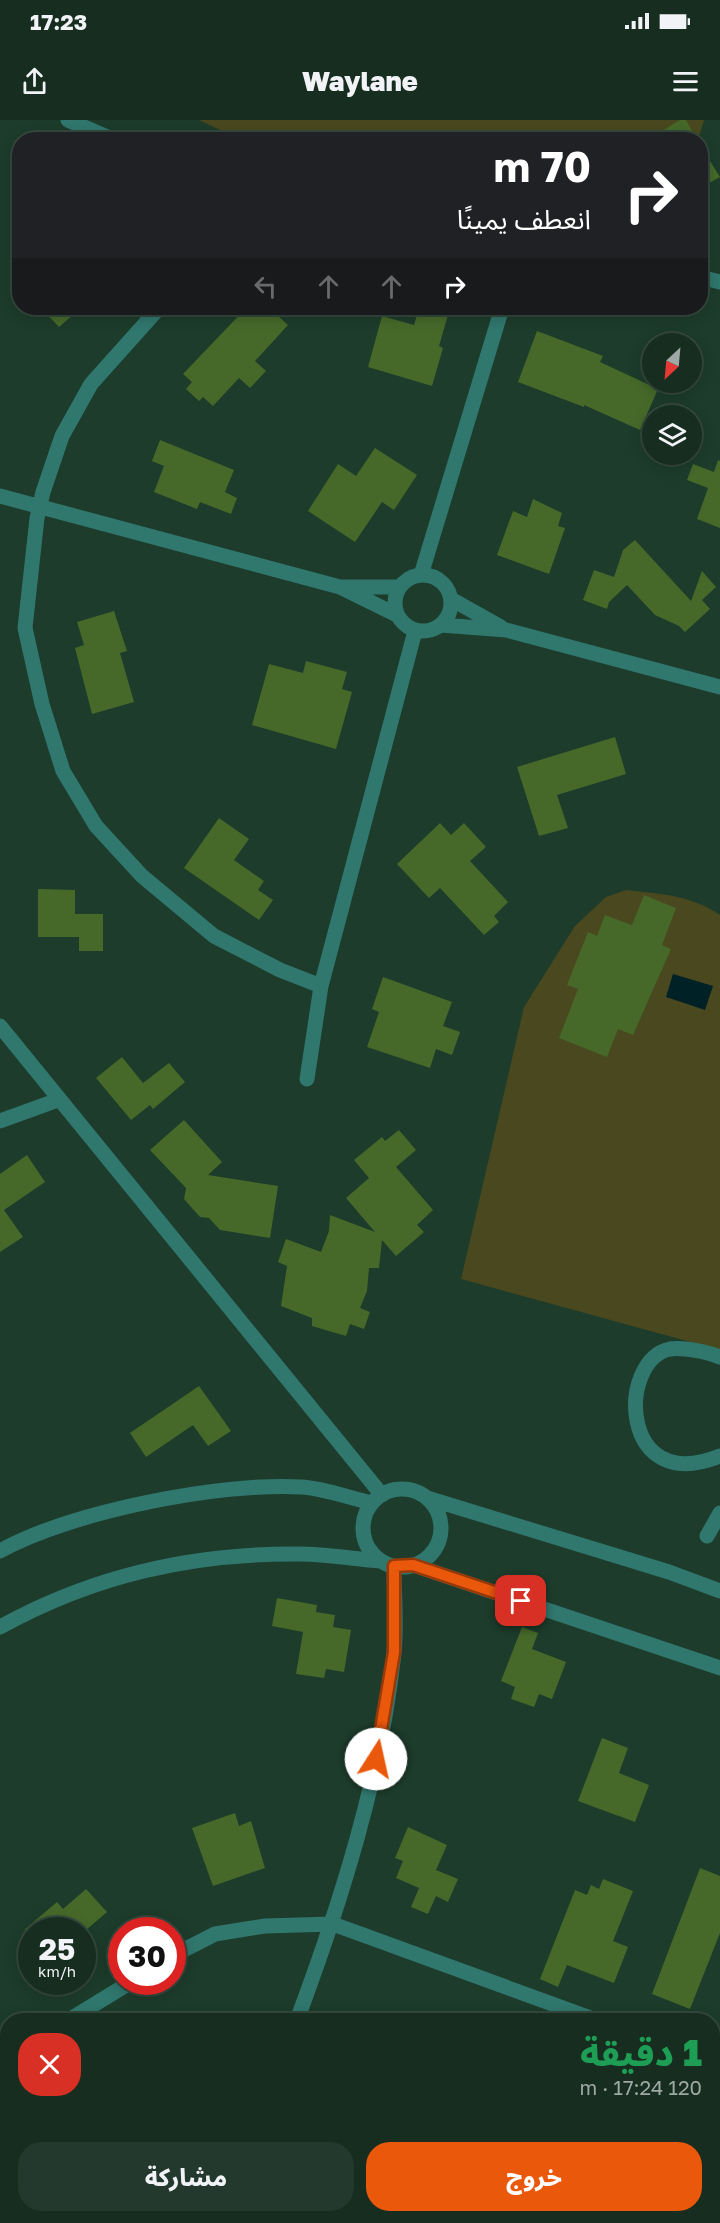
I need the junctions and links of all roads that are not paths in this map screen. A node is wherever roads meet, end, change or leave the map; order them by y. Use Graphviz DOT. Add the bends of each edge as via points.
graph roads {
  1 [pos="68,120"];
  2 [pos="96,132"];
  3 [pos="153,315"];
  4 [pos="500,315"];
  5 [pos="0,496"];
  6 [pos="40,507"];
  7 [pos="421,575"];
  8 [pos="339,587"];
  9 [pos="399,587"];
  10 [pos="451,599"];
  11 [pos="397,615"];
  12 [pos="441,625"];
  13 [pos="506,630"];
  14 [pos="415,631"];
  15 [pos="720,687"];
  16 [pos="321,987"];
  17 [pos="0,1026"];
  18 [pos="307,1079"];
  19 [pos="58,1100"];
  20 [pos="0,1121"];
  21 [pos="720,1357"];
  22 [pos="718,1462"];
  23 [pos="427,1498"];
  24 [pos="377,1499"];
  25 [pos="720,1513"];
  26 [pos="707,1536"];
  27 [pos="0,1551"];
  28 [pos="388,1564"];
  29 [pos="413,1565"];
  30 [pos="720,1591"];
  31 [pos="0,1627"];
  32 [pos="720,1668"];
  33 [pos="333,1924"];
  34 [pos="186,1949"];
  35 [pos="110,1995"];
  36 [pos="80,2013"];
  37 [pos="300,2013"];
  38 [pos="578,2013"];
  1 -- 2 [label="street"];
  3 -- 6 [label="street" via="91,384 62,436"];
  4 -- 7 [label="street"];
  5 -- 6 [label="street"];
  6 -- 8 [label="street"];
  6 -- 16 [label="street" via="25,628 42,704 63,771 96,826 142,876 214,936"];
  7 -- 9 [label="street"];
  7 -- 10 [label="street" via="446,586"];
  8 -- 9 [label="street"];
  8 -- 11 [label="street"];
  9 -- 11 [label="street" via="394,601"];
  10 -- 12 [label="street" via="450,613"];
  10 -- 13 [label="street"];
  11 -- 14 [label="street"];
  12 -- 13 [label="street"];
  12 -- 14 [label="street" via="429,631"];
  13 -- 15 [label="street"];
  14 -- 16 [label="street"];
  16 -- 18 [label="street"];
  17 -- 19 [label="street"];
  19 -- 20 [label="street"];
  19 -- 24 [label="street"];
  21 -- 22 [label="street" via="671,1349 663,1353 644,1373 634,1411 644,1442 662,1458 688,1465"];
  23 -- 24 [label="street" via="405,1489"];
  23 -- 29 [label="street" via="440,1518 441,1530 432,1552"];
  23 -- 30 [label="street"];
  24 -- 27 [label="street" via="302,1487 226,1490 80,1520"];
  24 -- 28 [label="street" via="365,1515 364,1534 371,1552"];
  25 -- 26 [label="street"];
  28 -- 29 [label="street"];
  28 -- 31 [label="street" via="301,1554 230,1555 154,1566 71,1592"];
  28 -- 33 [label="street" via="394,1652 376,1759"];
  29 -- 32 [label="street"];
  33 -- 34 [label="street" via="265,1926 215,1935"];
  33 -- 37 [label="street"];
  33 -- 38 [label="street"];
  35 -- 36 [label="street"];
}
